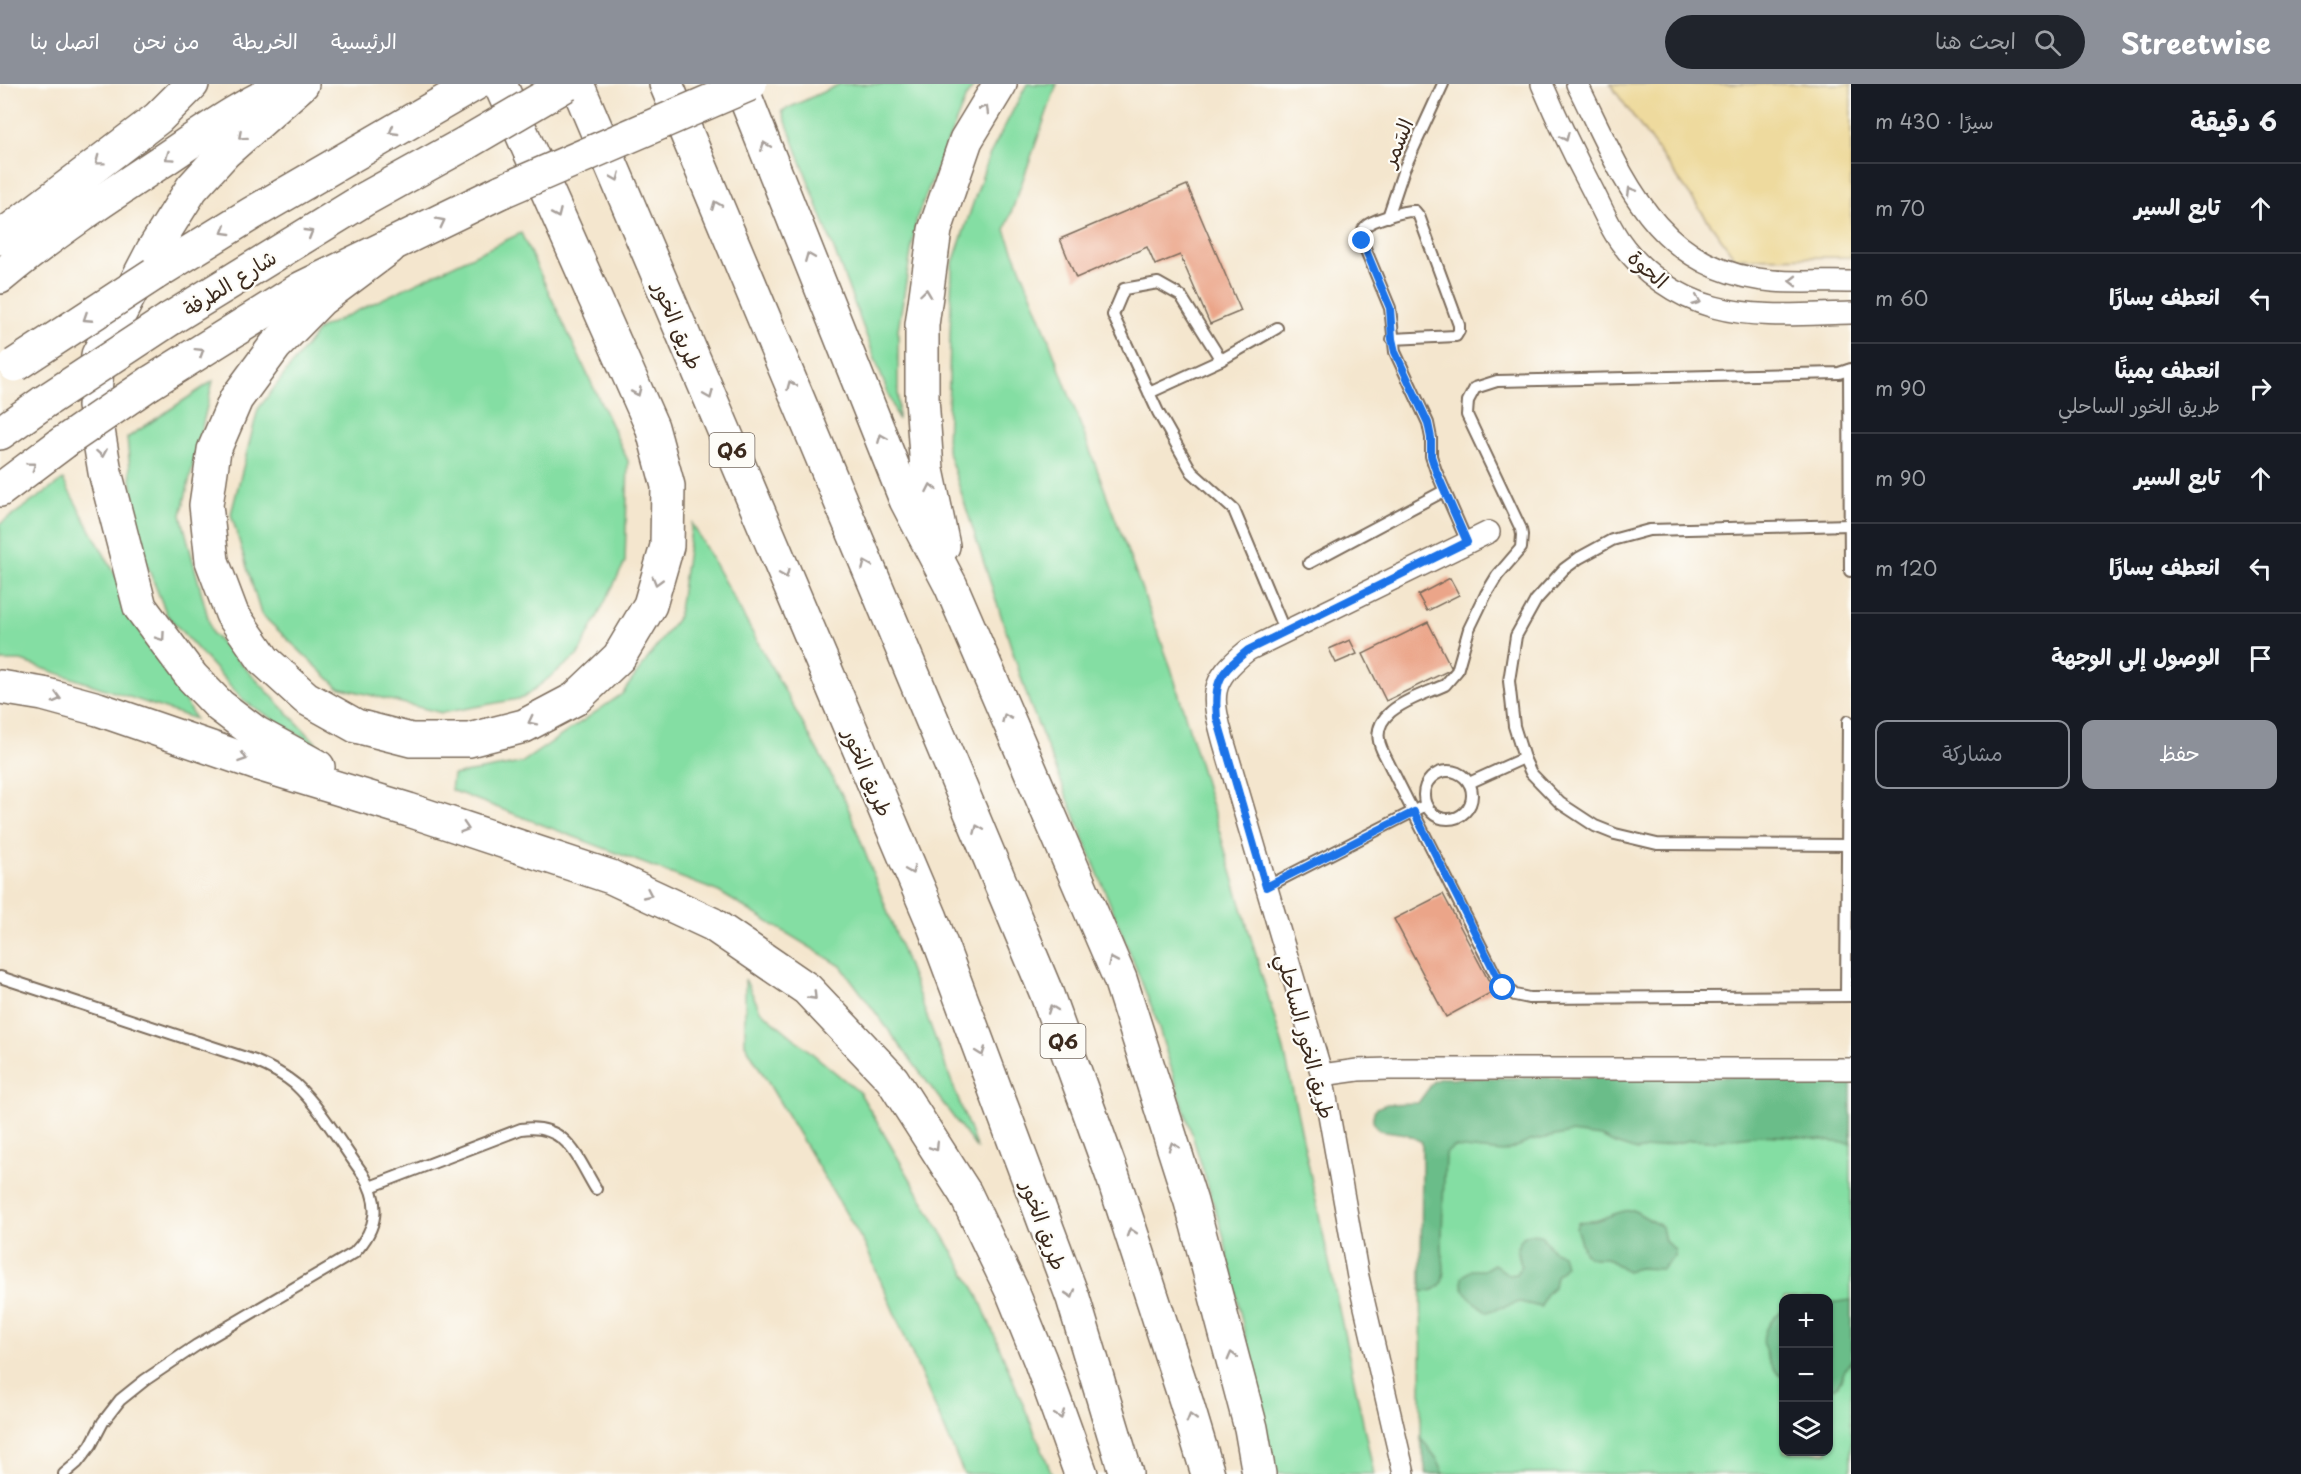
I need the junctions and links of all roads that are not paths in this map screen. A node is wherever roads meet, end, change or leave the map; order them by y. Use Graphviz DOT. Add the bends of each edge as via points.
graph roads {
  1 [pos="192,84"];
  2 [pos="291,84"];
  3 [pos="302,84"];
  4 [pos="475,84"];
  5 [pos="500,84"];
  6 [pos="567,84"];
  7 [pos="577,84"];
  8 [pos="666,84"];
  9 [pos="740,84"];
  10 [pos="750,84"];
  11 [pos="1000,84"];
  12 [pos="1443,84"];
  13 [pos="1542,84"];
  14 [pos="1577,84"];
  15 [pos="1388,217"];
  16 [pos="0,238"];
  17 [pos="389,248"];
  18 [pos="0,277"];
  19 [pos="1851,282"];
  20 [pos="1851,313"];
  21 [pos="1277,328"];
  22 [pos="1392,339"];
  23 [pos="1221,360"];
  24 [pos="8,370"];
  25 [pos="1850,370"];
  26 [pos="1149,393"];
  27 [pos="0,433"];
  28 [pos="0,490"];
  29 [pos="1444,491"];
  30 [pos="1850,525"];
  31 [pos="1489,532"];
  32 [pos="1467,542"];
  33 [pos="1309,562"];
  34 [pos="1850,571"];
  35 [pos="951,586"];
  36 [pos="1285,633"];
  37 [pos="0,687"];
  38 [pos="1848,721"];
  39 [pos="1524,758"];
  40 [pos="1469,783"];
  41 [pos="1426,805"];
  42 [pos="409,810"];
  43 [pos="1414,812"];
  44 [pos="1849,845"];
  45 [pos="1266,887"];
  46 [pos="0,977"];
  47 [pos="1849,996"];
  48 [pos="1851,1069"];
  49 [pos="1322,1075"];
  50 [pos="370,1187"];
  51 [pos="597,1189"];
  52 [pos="64,1474"];
  53 [pos="1081,1474"];
  54 [pos="1126,1474"];
  55 [pos="1208,1474"];
  56 [pos="1260,1474"];
  57 [pos="1404,1474"];
  1 -- 16 [label="main road, one-way" via="158,118"];
  2 -- 18 [label="main road, one-way" via="214,126"];
  3 -- 42 [label="main road, one-way" via="224,153 192,188 153,250 98,356 94,406 105,472 140,607 168,647 220,705 256,733"];
  4 -- 24 [label="main road, one-way, bridge" via="154,274"];
  5 -- 17 [label="main road, one-way" via="652,427 668,486 667,546 650,605 619,657 575,699 524,726 469,740 411,740 356,726 306,699 264,660 238,623 212,561 206,505 214,450 236,399 275,346 321,299"];
  27 -- 6 [label="main road, شارع الطرفة, one-way, bridge" via="170,319 346,211"];
  7 -- 54 [label="main road, طريق الخور / Q6, one-way" via="931,918 1073,1298"];
  55 -- 8 [label="main road, Q6, one-way" via="1116,1189 1046,992"];
  35 -- 9 [label="main road, one-way" via="906,500"];
  17 -- 10 [label="main road, one-way, bridge" via="502,191"];
  35 -- 11 [label="main road, one-way" via="927,470 922,325 935,230 966,140"];
  12 -- 15 [label="lane, السَمر" via="1404,169"];
  13 -- 20 [label="street, الحوة, one-way" via="1570,149 1619,240 1646,271 1689,298 1715,307 1750,313"];
  19 -- 14 [label="street, الحوة, one-way" via="1773,281 1736,275 1691,256 1654,224 1638,201"];
  15 -- 22 [label="lane" via="1366,226 1362,241 1390,308"];
  15 -- 22 [label="lane" via="1407,210 1419,216 1460,325 1456,336"];
  28 -- 17 [label="main road, one-way, bridge" via="150,383 302,288"];
  21 -- 23 [label="lane"];
  22 -- 29 [label="lane" via="1428,423 1431,456"];
  23 -- 26 [label="lane"];
  23 -- 26 [label="lane" via="1181,296 1158,283 1124,290 1113,315"];
  25 -- 30 [label="lane"];
  25 -- 43 [label="lane" via="1497,381 1475,388 1468,401 1467,415 1521,529 1522,542 1477,612 1452,679 1391,710 1381,722 1379,743"];
  26 -- 36 [label="lane" via="1192,472 1234,510"];
  29 -- 32 [label="lane"];
  29 -- 33 [label="lane"];
  30 -- 34 [label="lane"];
  30 -- 39 [label="lane" via="1649,530 1612,540 1579,558 1542,591 1516,636 1510,704"];
  31 -- 32 [label="street, طريق الخور الساحلي"];
  32 -- 36 [label="street, طريق الخور الساحلي"];
  56 -- 35 [label="main road, one-way" via="1191,1202 1120,979"];
  36 -- 45 [label="street, طريق الخور الساحلي" via="1248,650 1227,667 1218,680 1215,698 1217,718"];
  37 -- 42 [label="main road, one-way" via="98,709"];
  38 -- 44 [label="lane"];
  39 -- 40 [label="lane"];
  39 -- 44 [label="lane" via="1545,789 1576,816 1635,841"];
  40 -- 41 [label="lane" via="1456,773 1440,773 1427,784"];
  40 -- 41 [label="lane" via="1472,799 1464,814 1457,818 1441,818"];
  41 -- 43 [label="lane"];
  42 -- 53 [label="main road, one-way" via="611,877 712,924 807,989 892,1079 965,1193 1012,1291"];
  43 -- 45 [label="lane"];
  43 -- 47 [label="lane" via="1499,982 1515,995"];
  44 -- 47 [label="lane"];
  45 -- 49 [label="street, طريق الخور الساحلي"];
  46 -- 50 [label="lane" via="276,1071 311,1102"];
  48 -- 49 [label="street" via="1389,1069"];
  49 -- 57 [label="street, طريق الخور الساحلي" via="1358,1277"];
  50 -- 51 [label="lane" via="531,1128 550,1131 567,1141"];
  50 -- 52 [label="lane" via="375,1216 364,1243 354,1253 145,1380 120,1400 91,1445"];
}
